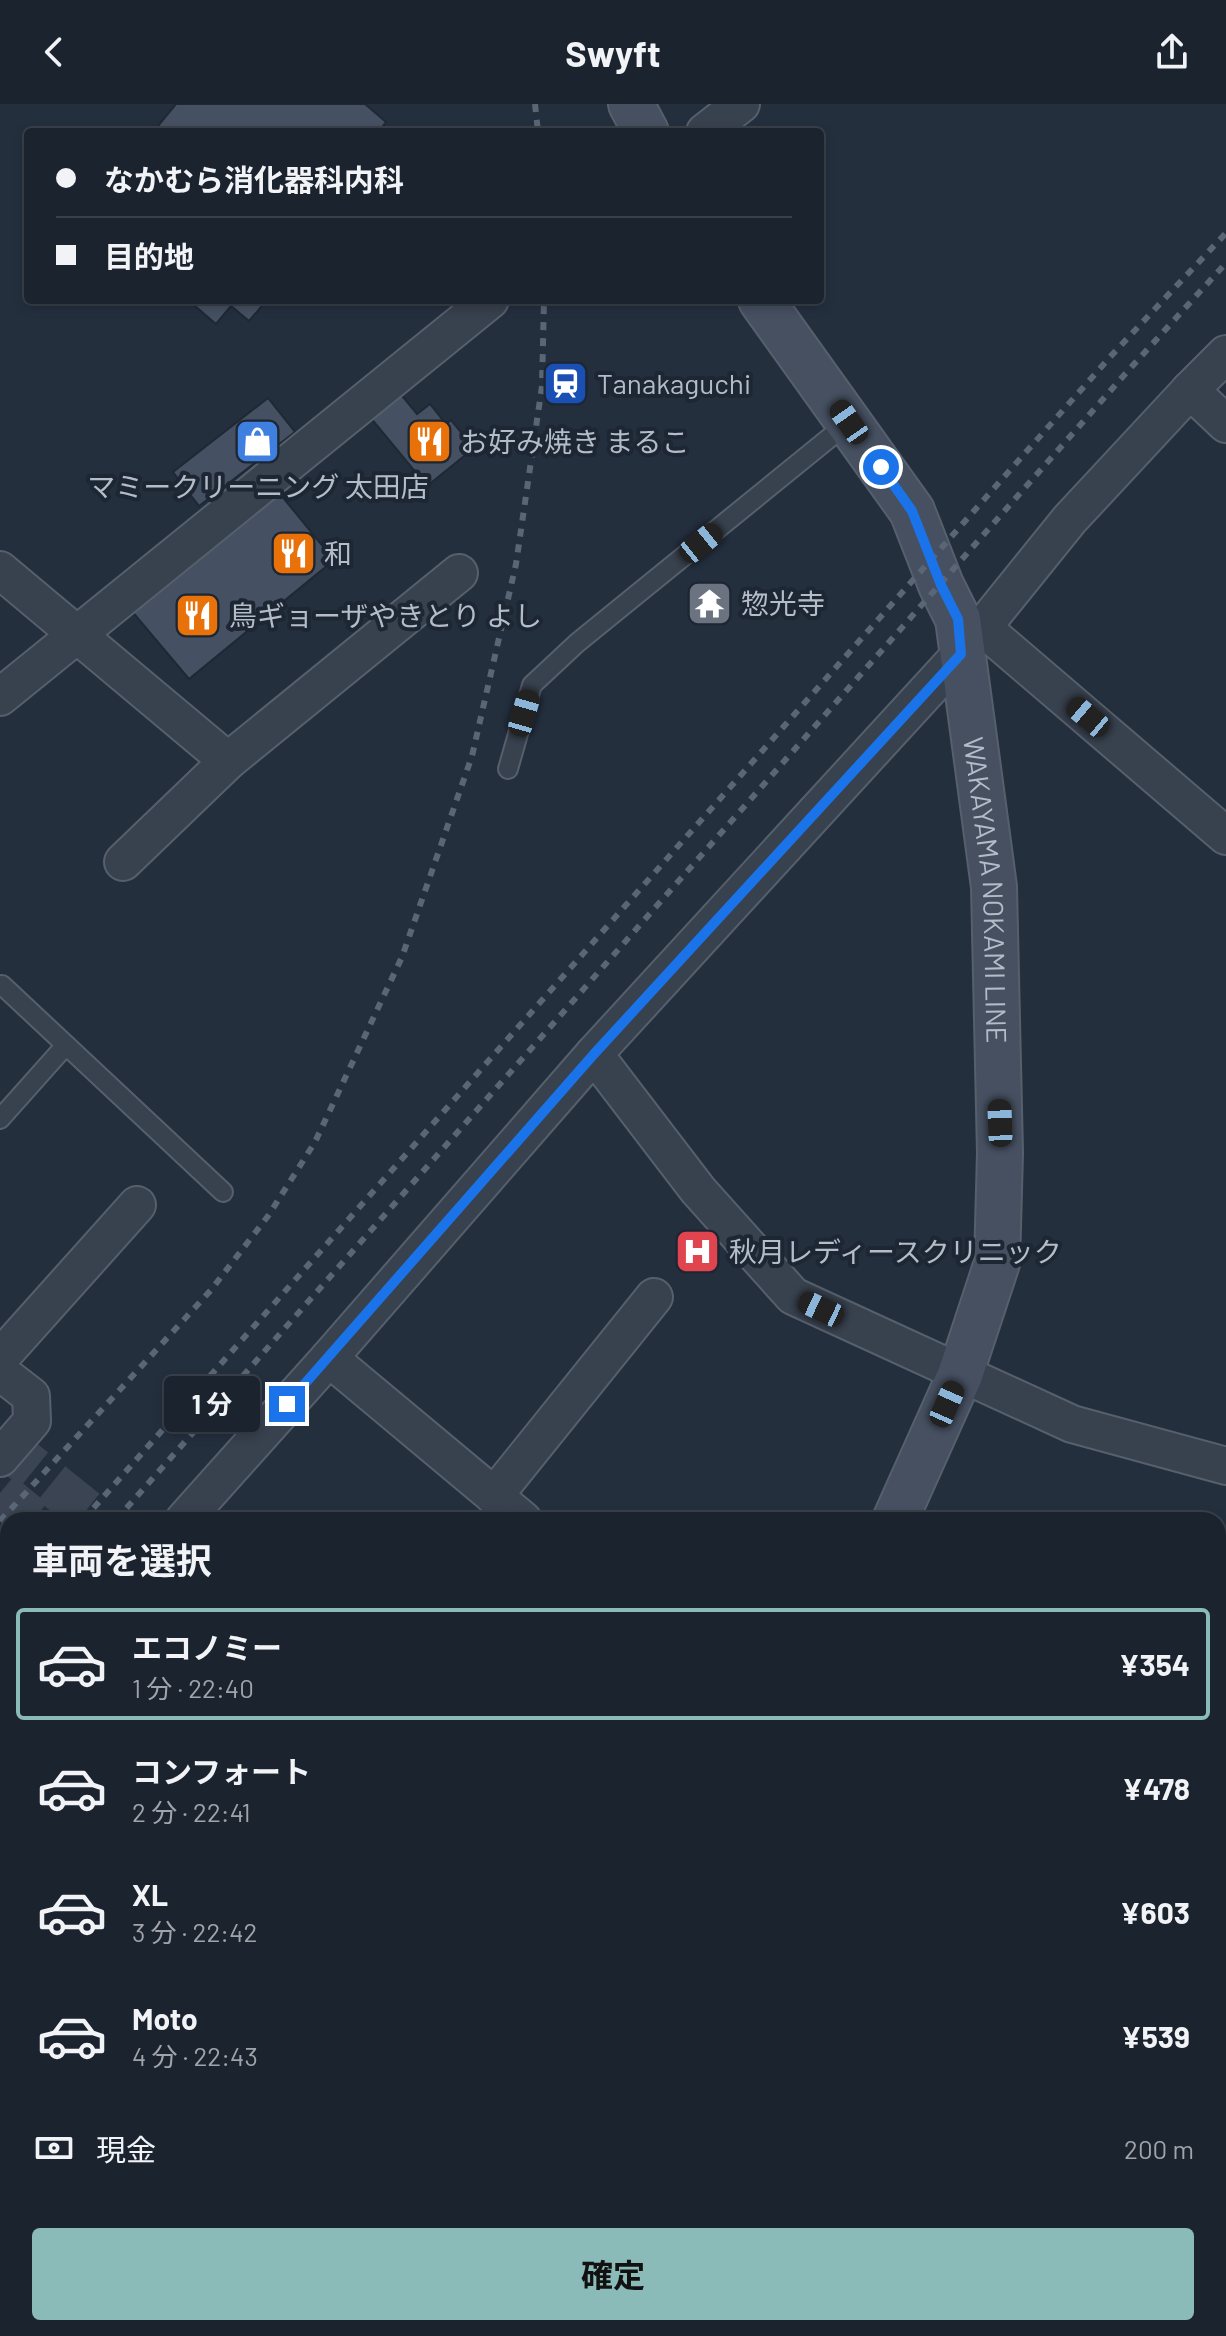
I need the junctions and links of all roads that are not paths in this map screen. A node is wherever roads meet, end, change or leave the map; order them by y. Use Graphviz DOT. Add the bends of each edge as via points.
graph roads {
  1 [pos="631,104"];
  2 [pos="741,104"];
  3 [pos="644,128"];
  4 [pos="710,128"];
  5 [pos="485,304"];
  6 [pos="764,304"];
  7 [pos="1226,354"];
  8 [pos="1190,390"];
  9 [pos="849,422"];
  10 [pos="1226,424"];
  11 [pos="0,570"];
  12 [pos="459,573"];
  13 [pos="967,634"];
  14 [pos="76,636"];
  15 [pos="0,697"];
  16 [pos="228,761"];
  17 [pos="508,769"];
  18 [pos="1226,836"];
  19 [pos="123,862"];
  20 [pos="2,985"];
  21 [pos="66,1045"];
  22 [pos="594,1054"];
  23 [pos="0,1119"];
  24 [pos="223,1192"];
  25 [pos="137,1205"];
  26 [pos="654,1297"];
  27 [pos="0,1358"];
  28 [pos="329,1358"];
  29 [pos="0,1372"];
  30 [pos="960,1375"];
  31 [pos="0,1458"];
  32 [pos="1226,1466"];
  33 [pos="494,1496"];
  34 [pos="191,1512"];
  35 [pos="513,1512"];
  36 [pos="899,1512"];
  1 -- 3 [label="main road"];
  2 -- 4 [label="street"];
  5 -- 14 [label="street"];
  6 -- 9 [label="main road, WAKAYAMA NOKAMI LINE"];
  7 -- 8 [label="street"];
  8 -- 10 [label="street"];
  8 -- 13 [label="street"];
  9 -- 13 [label="main road, WAKAYAMA NOKAMI LINE" via="912,511"];
  9 -- 17 [label="lane" via="532,685"];
  11 -- 14 [label="street"];
  12 -- 16 [label="street"];
  13 -- 18 [label="street"];
  13 -- 22 [label="street"];
  13 -- 30 [label="main road, WAKAYAMA NOKAMI LINE" via="994,887 1000,1153 997,1263"];
  14 -- 15 [label="street"];
  14 -- 16 [label="street"];
  16 -- 19 [label="street"];
  20 -- 21 [label="lane"];
  21 -- 23 [label="lane"];
  21 -- 24 [label="lane"];
  22 -- 28 [label="street"];
  22 -- 30 [label="street" via="698,1190 793,1296"];
  25 -- 27 [label="street"];
  26 -- 33 [label="street"];
  28 -- 33 [label="street"];
  28 -- 34 [label="street"];
  29 -- 31 [label="street" via="31,1396 32,1421"];
  30 -- 32 [label="street" via="1072,1424"];
  30 -- 36 [label="main road, WAKAYAMA NOKAMI LINE"];
  33 -- 35 [label="street"];
}
